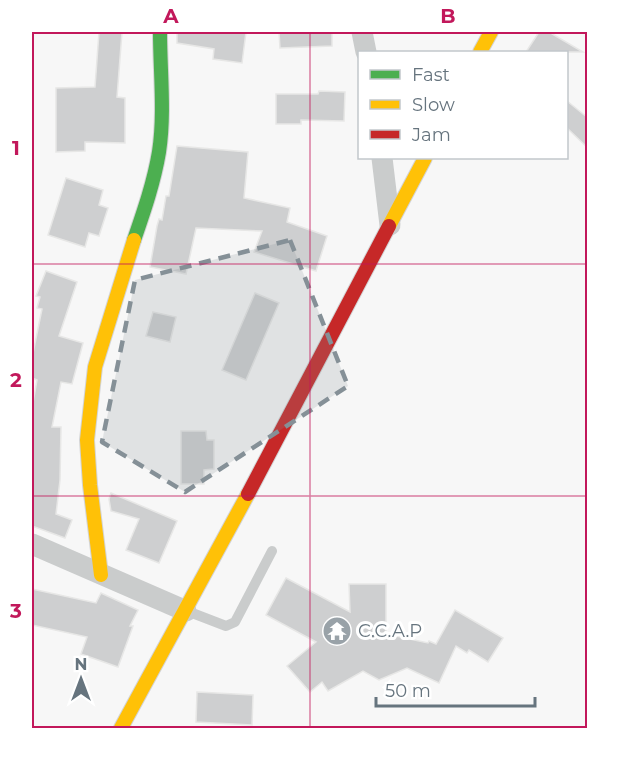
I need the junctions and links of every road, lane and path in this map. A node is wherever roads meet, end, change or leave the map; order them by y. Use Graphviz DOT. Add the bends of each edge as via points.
graph roads {
  1 [pos="160,32"];
  2 [pos="362,32"];
  3 [pos="490,32"];
  4 [pos="366,51"];
  5 [pos="480,51"];
  6 [pos="382,159"];
  7 [pos="424,159"];
  8 [pos="390,225"];
  9 [pos="32,544"];
  10 [pos="272,551"];
  11 [pos="100,575"];
  12 [pos="186,611"];
  13 [pos="121,729"];
  1 -- 11 [label="street" via="159,151 100,345 87,440"];
  2 -- 4 [label="street"];
  3 -- 5 [label="street"];
  6 -- 8 [label="street"];
  7 -- 8 [label="street"];
  8 -- 12 [label="street"];
  9 -- 11 [label="street"];
  10 -- 12 [label="lane" via="235,622 226,626"];
  11 -- 12 [label="street"];
  12 -- 13 [label="street"];
}
